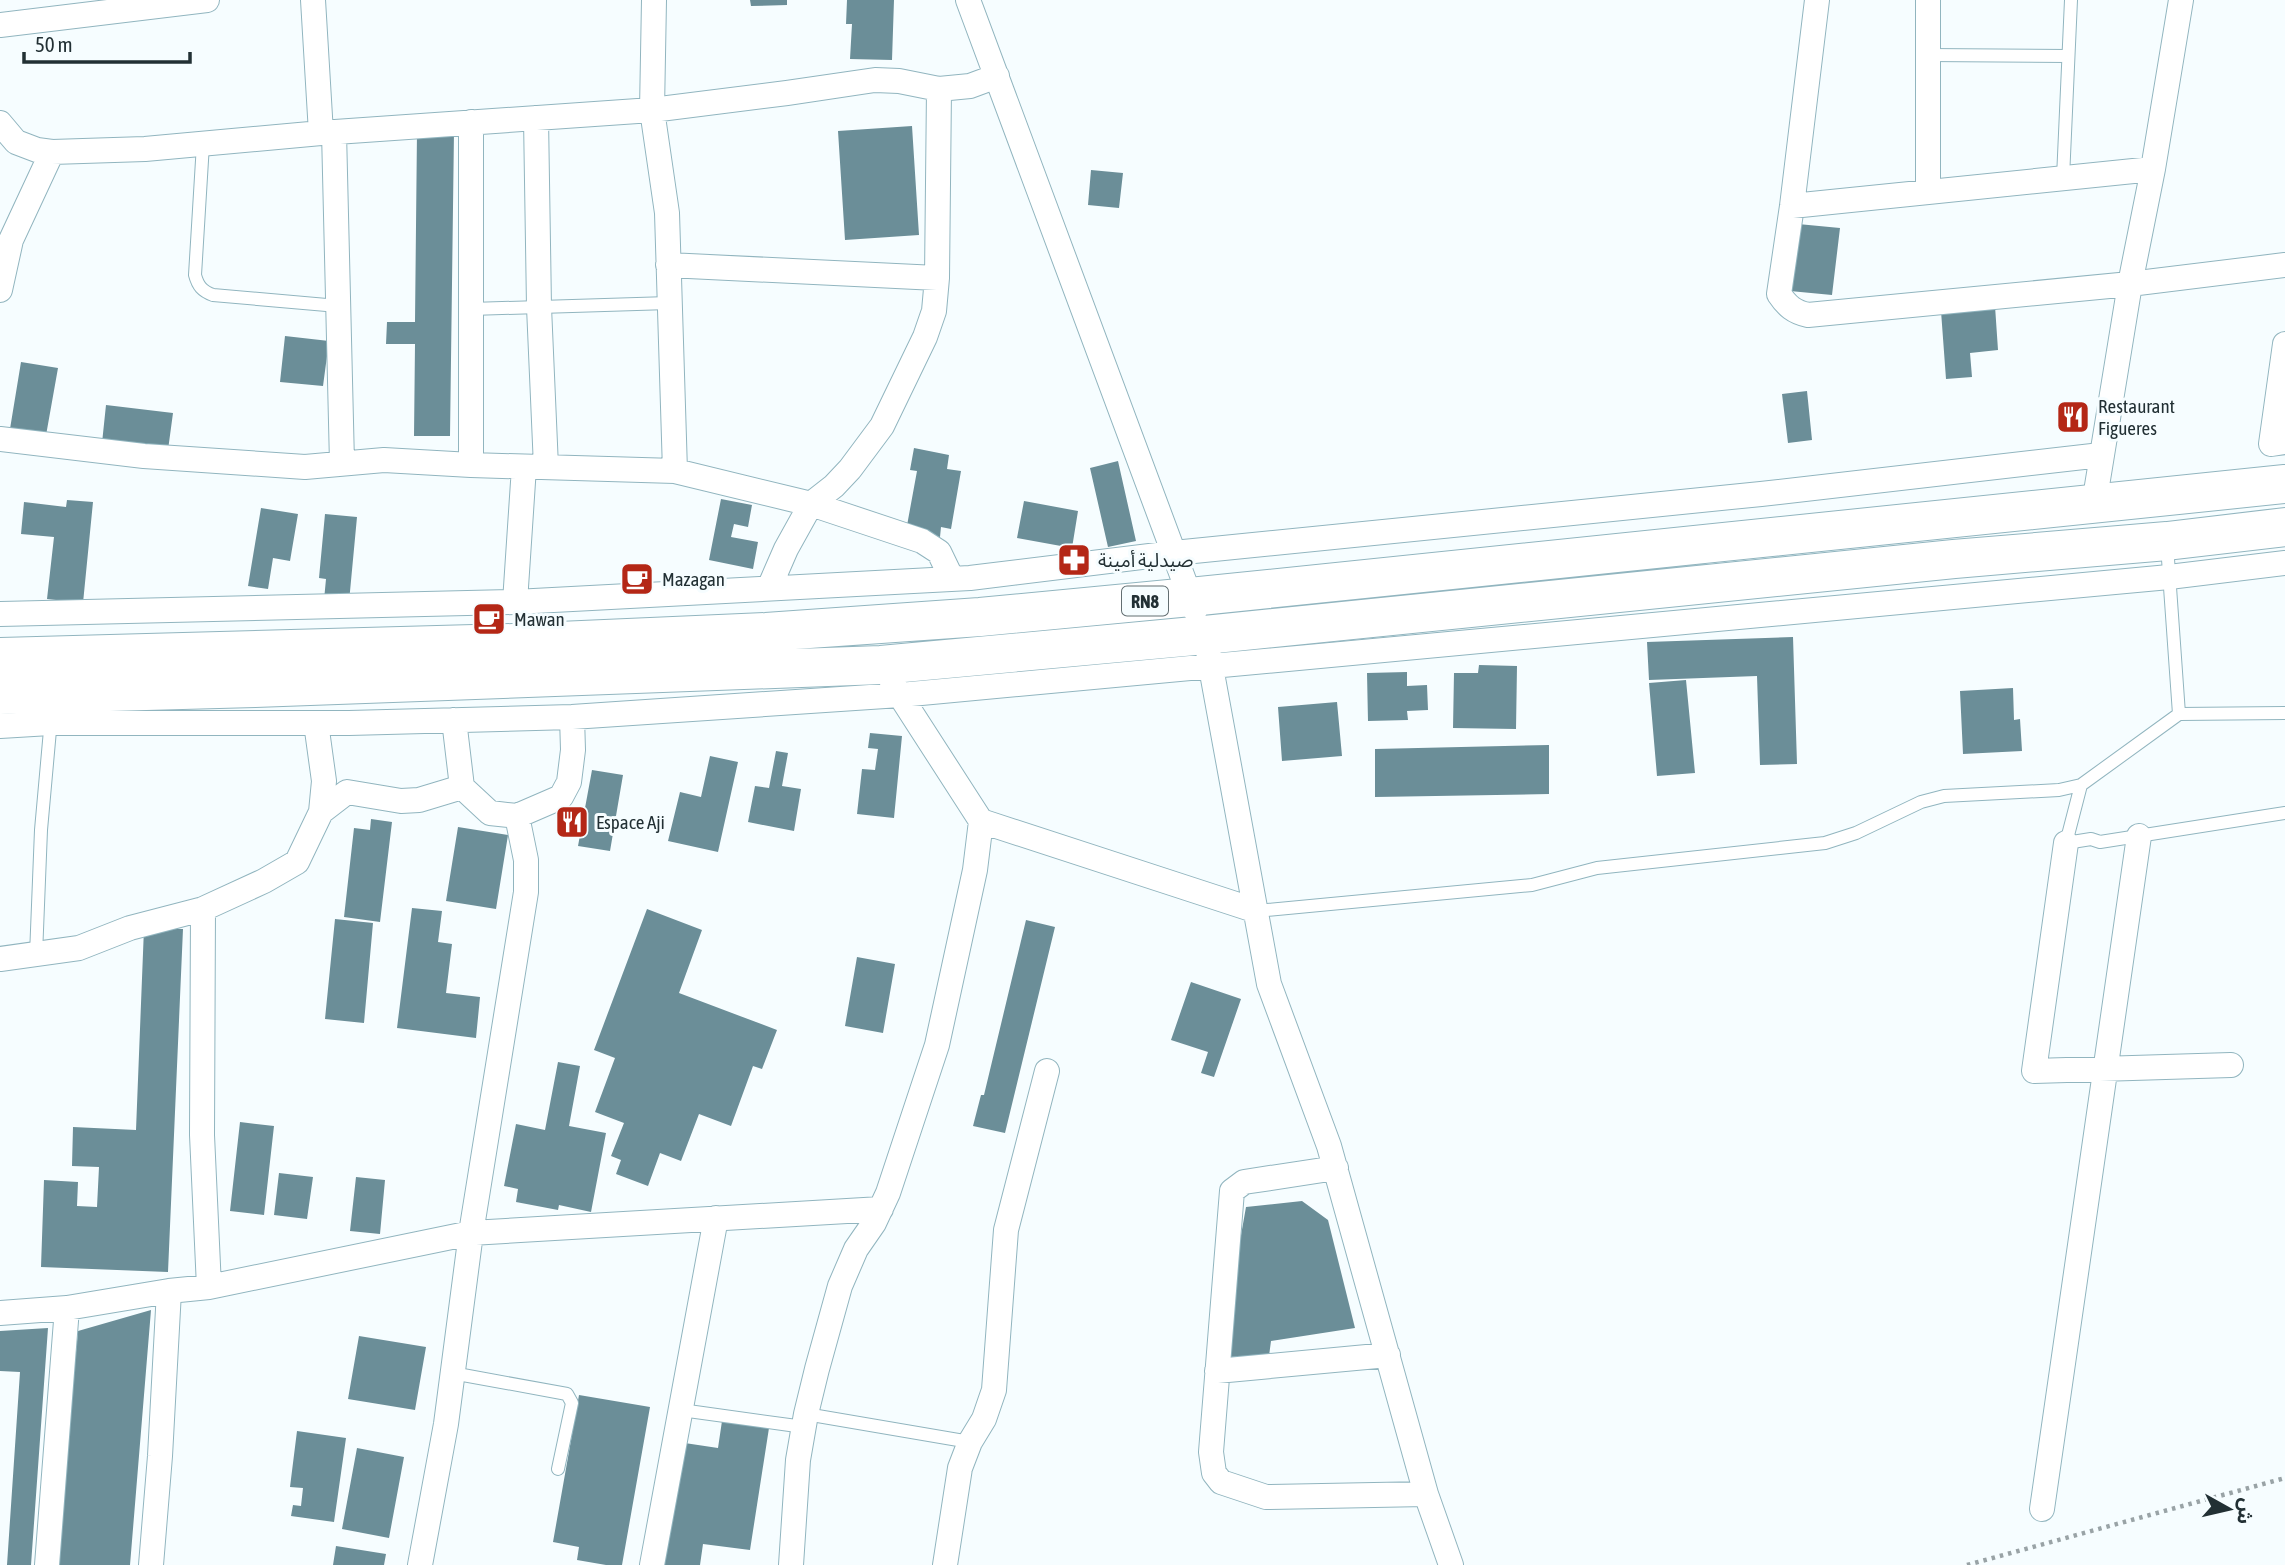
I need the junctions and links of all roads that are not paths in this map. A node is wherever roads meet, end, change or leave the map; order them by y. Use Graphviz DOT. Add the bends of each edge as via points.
graph roads {
  1 [pos="207,0"];
  2 [pos="313,0"];
  3 [pos="653,0"];
  4 [pos="968,0"];
  5 [pos="1816,0"];
  6 [pos="1928,0"];
  7 [pos="2071,0"];
  8 [pos="2181,0"];
  9 [pos="173,2"];
  10 [pos="0,24"];
  11 [pos="1928,55"];
  12 [pos="2068,56"];
  13 [pos="997,76"];
  14 [pos="939,89"];
  15 [pos="652,110"];
  16 [pos="536,118"];
  17 [pos="471,122"];
  18 [pos="0,123"];
  19 [pos="327,132"];
  20 [pos="202,144"];
  21 [pos="52,152"];
  22 [pos="2153,169"];
  23 [pos="2063,178"];
  24 [pos="1928,192"];
  25 [pos="1792,206"];
  26 [pos="668,265"];
  27 [pos="2285,265"];
  28 [pos="937,278"];
  29 [pos="2130,284"];
  30 [pos="0,290"];
  31 [pos="669,303"];
  32 [pos="338,306"];
  33 [pos="539,307"];
  34 [pos="471,309"];
  35 [pos="2285,344"];
  36 [pos="0,439"];
  37 [pos="2278,443"];
  38 [pos="2101,455"];
  39 [pos="342,463"];
  40 [pos="471,465"];
  41 [pos="535,467"];
  42 [pos="675,471"];
  43 [pos="2276,484"];
  44 [pos="811,503"];
  45 [pos="2094,504"];
  46 [pos="2285,527"];
  47 [pos="1174,553"];
  48 [pos="2168,559"];
  49 [pos="2285,563"];
  50 [pos="951,579"];
  51 [pos="769,588"];
  52 [pos="1190,597"];
  53 [pos="515,602"];
  54 [pos="0,614"];
  55 [pos="1208,651"];
  56 [pos="0,657"];
  57 [pos="891,680"];
  58 [pos="0,695"];
  59 [pos="52,708"];
  60 [pos="2285,713"];
  61 [pos="2179,714"];
  62 [pos="572,717"];
  63 [pos="454,720"];
  64 [pos="316,723"];
  65 [pos="0,726"];
  66 [pos="2081,785"];
  67 [pos="462,787"];
  68 [pos="321,812"];
  69 [pos="2285,813"];
  70 [pos="517,816"];
  71 [pos="981,821"];
  72 [pos="2139,836"];
  73 [pos="2066,843"];
  74 [pos="203,909"];
  75 [pos="1257,911"];
  76 [pos="36,956"];
  77 [pos="0,959"];
  78 [pos="2231,1065"];
  79 [pos="2105,1069"];
  80 [pos="1047,1071"];
  81 [pos="1336,1168"];
  82 [pos="881,1209"];
  83 [pos="716,1218"];
  84 [pos="471,1233"];
  85 [pos="209,1287"];
  86 [pos="169,1291"];
  87 [pos="67,1308"];
  88 [pos="0,1313"];
  89 [pos="1388,1355"];
  90 [pos="1217,1371"];
  91 [pos="452,1373"];
  92 [pos="681,1410"];
  93 [pos="805,1421"];
  94 [pos="970,1442"];
  95 [pos="558,1469"];
  96 [pos="1426,1494"];
  97 [pos="2042,1509"];
  98 [pos="47,1565"];
  99 [pos="151,1565"];
  100 [pos="420,1565"];
  101 [pos="652,1565"];
  102 [pos="791,1565"];
  103 [pos="946,1565"];
  104 [pos="1451,1565"];
  1 -- 9 [label="street"];
  2 -- 19 [label="street"];
  3 -- 15 [label="street"];
  4 -- 13 [label="street"];
  5 -- 25 [label="street"];
  6 -- 11 [label="street"];
  7 -- 12 [label="lane"];
  8 -- 22 [label="street"];
  9 -- 10 [label="street"];
  11 -- 12 [label="lane"];
  11 -- 24 [label="street"];
  12 -- 23 [label="lane"];
  13 -- 14 [label="street" via="970,86"];
  13 -- 47 [label="street"];
  14 -- 15 [label="street" via="875,80"];
  14 -- 28 [label="street"];
  15 -- 16 [label="street"];
  15 -- 26 [label="street" via="667,213"];
  16 -- 17 [label="street"];
  16 -- 33 [label="street"];
  17 -- 19 [label="street"];
  17 -- 34 [label="street"];
  18 -- 21 [label="street" via="16,142"];
  19 -- 20 [label="street"];
  19 -- 32 [label="street"];
  20 -- 21 [label="street"];
  20 -- 32 [label="lane" via="198,285 213,295"];
  21 -- 30 [label="street" via="11,240"];
  22 -- 23 [label="street"];
  22 -- 29 [label="street"];
  23 -- 24 [label="street"];
  24 -- 25 [label="street"];
  25 -- 29 [label="street" via="1779,294 1795,312 1808,315"];
  26 -- 28 [label="street"];
  26 -- 31 [label="street"];
  27 -- 29 [label="street"];
  28 -- 44 [label="street" via="934,311 925,337 881,426 850,469"];
  29 -- 38 [label="street"];
  31 -- 33 [label="lane"];
  31 -- 42 [label="street"];
  32 -- 39 [label="street"];
  33 -- 34 [label="lane"];
  33 -- 41 [label="street"];
  34 -- 40 [label="street"];
  35 -- 37 [label="street"];
  36 -- 39 [label="street" via="144,456 305,467"];
  37 -- 43 [label="street"];
  38 -- 45 [label="street"];
  38 -- 47 [label="street"];
  39 -- 40 [label="street" via="384,460"];
  40 -- 41 [label="street"];
  41 -- 42 [label="street"];
  41 -- 53 [label="street"];
  42 -- 44 [label="street"];
  43 -- 45 [label="highway, RN8"];
  44 -- 50 [label="street" via="922,541 939,552"];
  44 -- 51 [label="street"];
  45 -- 52 [label="highway, RN8"];
  46 -- 48 [label="highway, RN8"];
  47 -- 50 [label="street"];
  47 -- 52 [label="street"];
  48 -- 49 [label="street"];
  48 -- 55 [label="highway, RN8" via="1954,559"];
  48 -- 61 [label="lane"];
  50 -- 51 [label="street"];
  51 -- 53 [label="street"];
  52 -- 55 [label="street"];
  52 -- 56 [label="highway, RN8" via="766,632"];
  53 -- 54 [label="street"];
  55 -- 57 [label="highway, RN8"];
  55 -- 75 [label="street"];
  57 -- 59 [label="highway, RN8" via="255,688"];
  57 -- 62 [label="street"];
  57 -- 71 [label="street"];
  58 -- 59 [label="highway, RN8"];
  59 -- 64 [label="street"];
  59 -- 65 [label="street"];
  59 -- 76 [label="lane"];
  60 -- 61 [label="lane"];
  61 -- 66 [label="lane"];
  62 -- 63 [label="street"];
  62 -- 70 [label="street" via="569,782 561,797"];
  63 -- 64 [label="street"];
  63 -- 67 [label="street"];
  64 -- 68 [label="street" via="324,782"];
  66 -- 73 [label="lane"];
  66 -- 75 [label="lane" via="1944,796 1825,843 1597,868 1532,885"];
  67 -- 68 [label="street" via="401,801 347,792"];
  67 -- 70 [label="street" via="490,813"];
  68 -- 74 [label="street" via="297,862"];
  69 -- 72 [label="lane"];
  70 -- 84 [label="street" via="526,860 526,892"];
  71 -- 75 [label="street"];
  71 -- 82 [label="street" via="975,870 937,1045"];
  72 -- 73 [label="lane"];
  72 -- 79 [label="street"];
  73 -- 79 [label="street" via="2034,1071"];
  74 -- 76 [label="street" via="130,928 79,948"];
  74 -- 85 [label="street" via="202,1135"];
  75 -- 81 [label="street" via="1269,984"];
  76 -- 77 [label="street"];
  78 -- 79 [label="street"];
  79 -- 97 [label="street"];
  80 -- 94 [label="street" via="1006,1230 994,1390"];
  81 -- 89 [label="street"];
  81 -- 90 [label="street" via="1244,1182 1232,1191"];
  82 -- 83 [label="street"];
  82 -- 93 [label="street" via="840,1286"];
  83 -- 84 [label="street"];
  83 -- 92 [label="street"];
  84 -- 85 [label="street"];
  84 -- 91 [label="street"];
  85 -- 86 [label="street"];
  86 -- 87 [label="street"];
  86 -- 99 [label="street"];
  87 -- 88 [label="street"];
  87 -- 98 [label="street"];
  89 -- 90 [label="street"];
  89 -- 96 [label="street"];
  90 -- 96 [label="street" via="1211,1452 1214,1473 1221,1482 1265,1497"];
  91 -- 95 [label="lane" via="567,1394 572,1403"];
  91 -- 100 [label="street"];
  92 -- 93 [label="lane"];
  92 -- 101 [label="street"];
  93 -- 94 [label="lane"];
  93 -- 102 [label="street"];
  94 -- 103 [label="street" via="960,1468"];
  96 -- 104 [label="street"];
}
